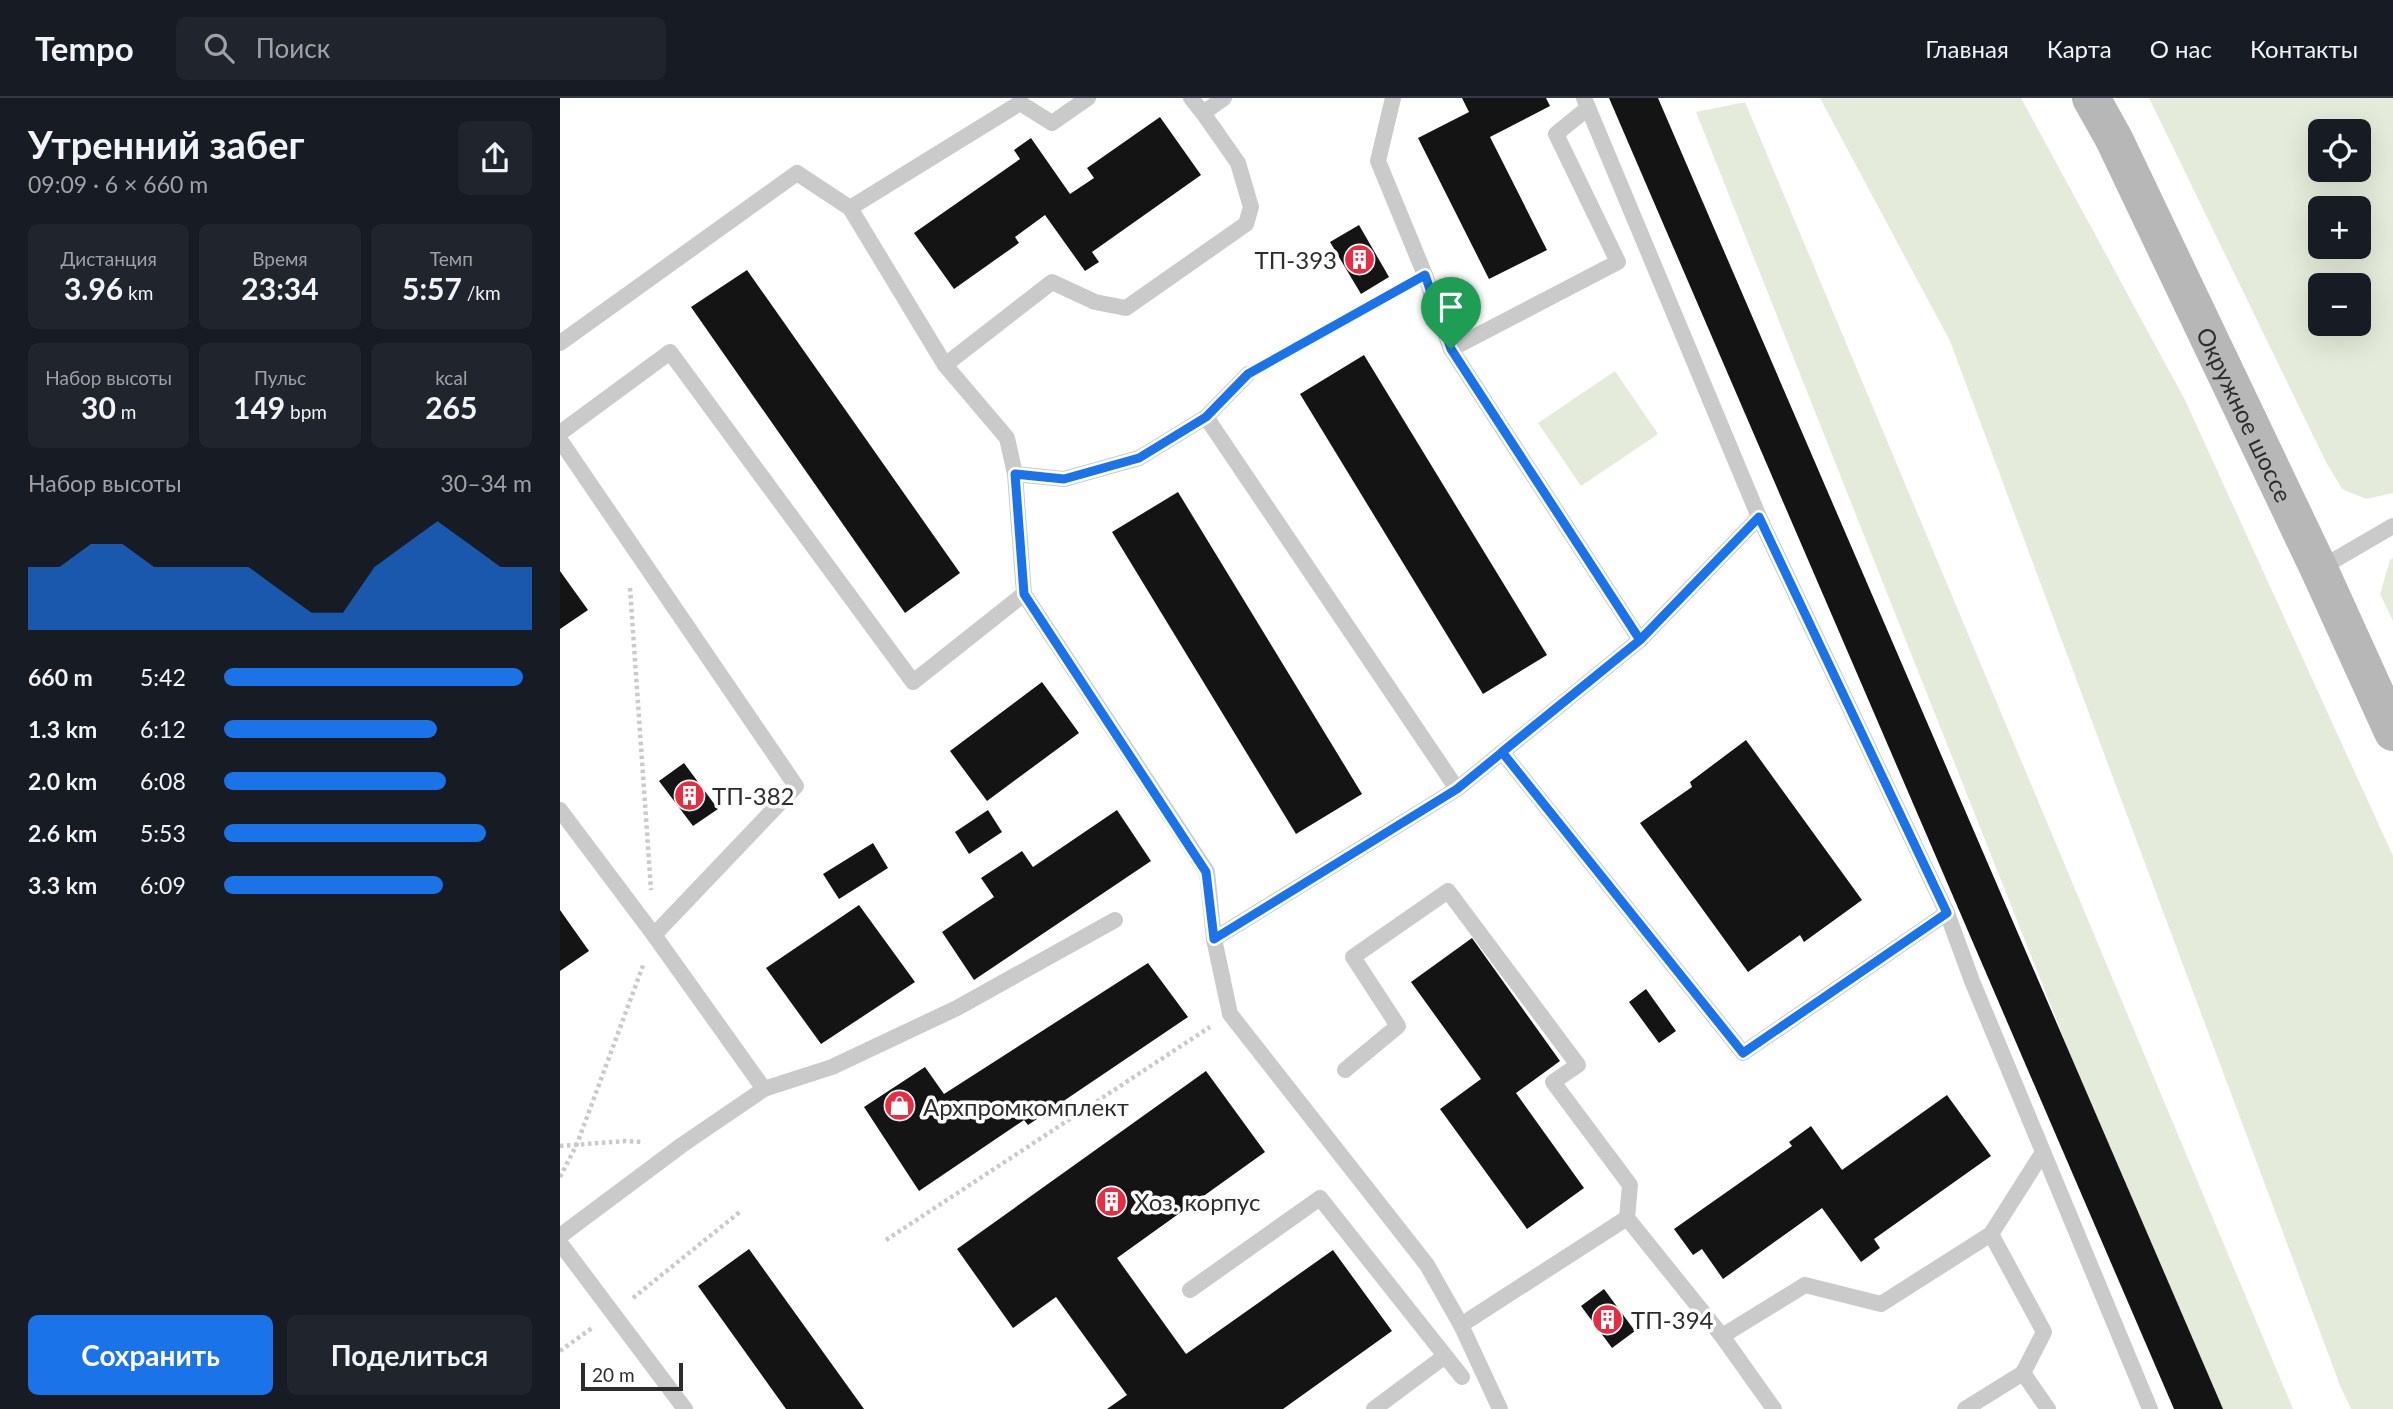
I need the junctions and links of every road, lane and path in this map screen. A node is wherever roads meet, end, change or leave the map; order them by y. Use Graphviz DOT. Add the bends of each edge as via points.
graph roads {
  1 [pos="1088,98"];
  2 [pos="1191,98"];
  3 [pos="1224,98"];
  4 [pos="1393,98"];
  5 [pos="2091,98"];
  6 [pos="1586,103"];
  7 [pos="1203,113"];
  8 [pos="850,208"];
  9 [pos="1425,275"];
  10 [pos="560,343"];
  11 [pos="1451,349"];
  12 [pos="945,365"];
  13 [pos="1248,374"];
  14 [pos="1206,417"];
  15 [pos="560,433"];
  16 [pos="560,440"];
  17 [pos="1015,474"];
  18 [pos="1759,517"];
  19 [pos="2393,526"];
  20 [pos="2319,569"];
  21 [pos="1024,594"];
  22 [pos="1640,640"];
  23 [pos="2393,732"];
  24 [pos="1502,752"];
  25 [pos="1457,789"];
  26 [pos="560,810"];
  27 [pos="566,829"];
  28 [pos="1947,913"];
  29 [pos="1115,920"];
  30 [pos="654,935"];
  31 [pos="1214,939"];
  32 [pos="1230,1014"];
  33 [pos="1345,1070"];
  34 [pos="764,1089"];
  35 [pos="682,1145"];
  36 [pos="560,1146"];
  37 [pos="2043,1152"];
  38 [pos="741,1211"];
  39 [pos="1627,1218"];
  40 [pos="1991,1234"];
  41 [pos="560,1236"];
  42 [pos="887,1240"];
  43 [pos="560,1243"];
  44 [pos="1190,1290"];
  45 [pos="613,1313"];
  46 [pos="1461,1325"];
  47 [pos="1722,1336"];
  48 [pos="560,1351"];
  49 [pos="1445,1356"];
  50 [pos="2023,1373"];
  51 [pos="1462,1377"];
  52 [pos="685,1409"];
  53 [pos="1374,1409"];
  54 [pos="1500,1409"];
  55 [pos="1774,1409"];
  56 [pos="1965,1409"];
  57 [pos="2048,1409"];
  58 [pos="2150,1409"];
  1 -- 8 [label="lane" via="1052,123 1020,103"];
  2 -- 7 [label="lane"];
  3 -- 7 [label="lane"];
  4 -- 9 [label="lane" via="1378,161"];
  5 -- 20 [label="main road, Окружное шоссе"];
  6 -- 11 [label="lane" via="1556,134 1618,262"];
  6 -- 18 [label="lane"];
  7 -- 12 [label="lane" via="1238,163 1251,207 1246,224 1126,308 1095,302 1052,282"];
  8 -- 10 [label="lane" via="797,173"];
  8 -- 12 [label="lane"];
  9 -- 11 [label="lane"];
  9 -- 13 [label="path"];
  11 -- 22 [label="lane"];
  12 -- 17 [label="lane" via="1007,438"];
  13 -- 14 [label="lane"];
  14 -- 17 [label="lane" via="1139,458 1064,479"];
  14 -- 25 [label="lane"];
  15 -- 21 [label="lane" via="670,352 912,682"];
  16 -- 30 [label="lane" via="796,786"];
  17 -- 21 [label="lane"];
  18 -- 22 [label="lane"];
  18 -- 28 [label="lane"];
  19 -- 20 [label="lane"];
  20 -- 23 [label="main road, Окружное шоссе"];
  21 -- 31 [label="lane" via="1206,872"];
  22 -- 24 [label="lane"];
  24 -- 25 [label="lane"];
  24 -- 28 [label="lane" via="1743,1053"];
  25 -- 31 [label="lane"];
  26 -- 27 [label="lane"];
  27 -- 30 [label="lane"];
  28 -- 37 [label="lane"];
  29 -- 34 [label="lane" via="957,1008 832,1067"];
  30 -- 34 [label="lane"];
  31 -- 32 [label="lane"];
  32 -- 42 [label="path"];
  32 -- 46 [label="lane" via="1427,1265"];
  33 -- 39 [label="lane" via="1398,1026 1353,957 1448,891 1578,1065 1553,1082 1630,1185"];
  34 -- 35 [label="lane"];
  35 -- 36 [label="path" via="625,1141"];
  35 -- 41 [label="lane"];
  37 -- 40 [label="lane"];
  37 -- 58 [label="lane"];
  38 -- 45 [label="path"];
  39 -- 46 [label="lane"];
  39 -- 47 [label="lane"];
  40 -- 47 [label="lane" via="1881,1304 1805,1285"];
  40 -- 50 [label="lane" via="2044,1332"];
  43 -- 45 [label="lane"];
  44 -- 49 [label="lane" via="1320,1198"];
  45 -- 48 [label="path"];
  45 -- 52 [label="lane"];
  46 -- 54 [label="lane"];
  47 -- 55 [label="lane"];
  49 -- 51 [label="lane"];
  49 -- 53 [label="lane"];
  50 -- 56 [label="lane"];
  50 -- 57 [label="lane"];
}
